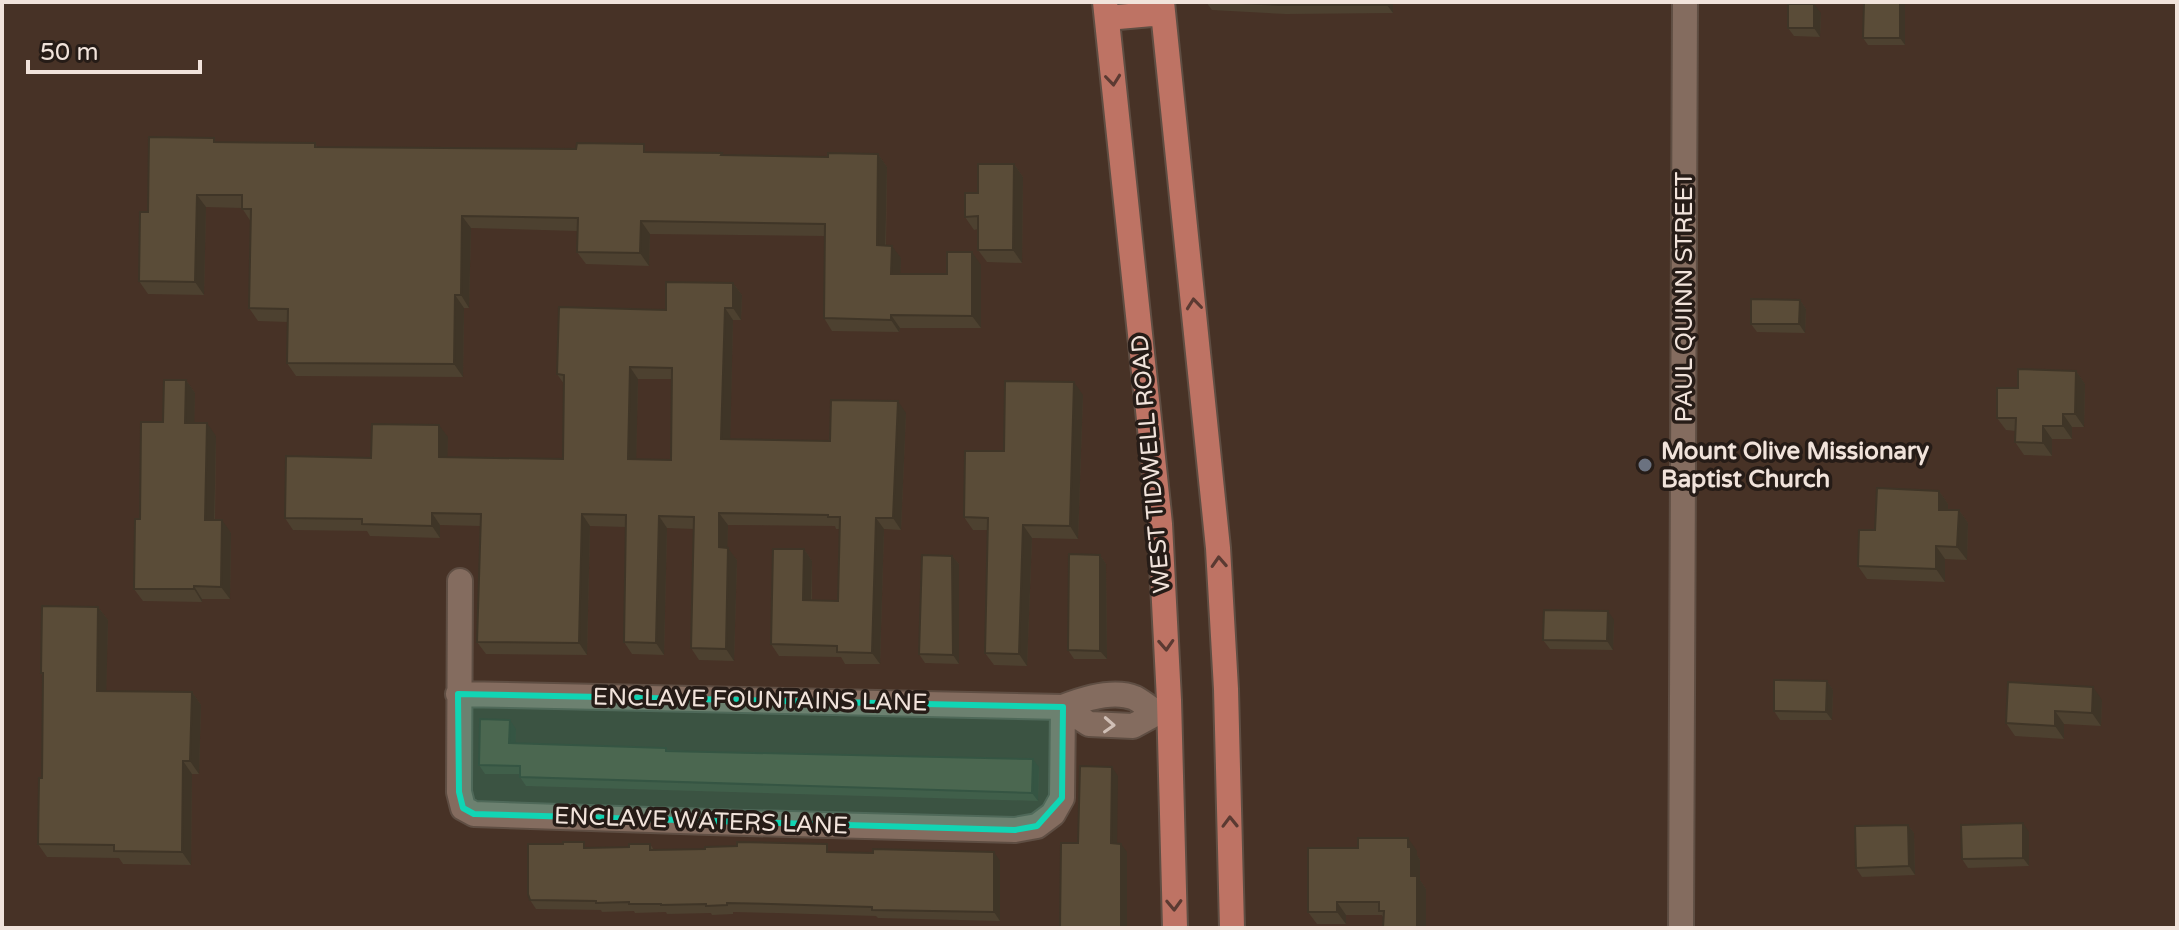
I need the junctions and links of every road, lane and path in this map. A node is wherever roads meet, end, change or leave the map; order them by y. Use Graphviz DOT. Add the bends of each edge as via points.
graph roads {
  1 [pos="1685,2"];
  2 [pos="1163,8"];
  3 [pos="1106,10"];
  4 [pos="460,581"];
  5 [pos="458,694"];
  6 [pos="1063,707"];
  7 [pos="1163,713"];
  8 [pos="1175,928"];
  9 [pos="1232,928"];
  10 [pos="1681,928"];
  1 -- 10 [label="street, PAUL QUINN STREET"];
  2 -- 3 [label="main road"];
  9 -- 2 [label="main road, one-way" via="1218,548"];
  3 -- 7 [label="main road, WEST TIDWELL ROAD, one-way" via="1160,524"];
  4 -- 5 [label="street, ENCLAVE WATERS LANE"];
  5 -- 6 [label="street, ENCLAVE FOUNTAINS LANE"];
  5 -- 6 [label="street, ENCLAVE WATERS LANE" via="459,792 463,808 474,814 1015,830 1037,826 1062,798"];
  6 -- 7 [label="street, ENCLAVE FOUNTAINS LANE" via="1089,724 1133,726"];
  7 -- 8 [label="main road, WEST TIDWELL ROAD, one-way"];
}
